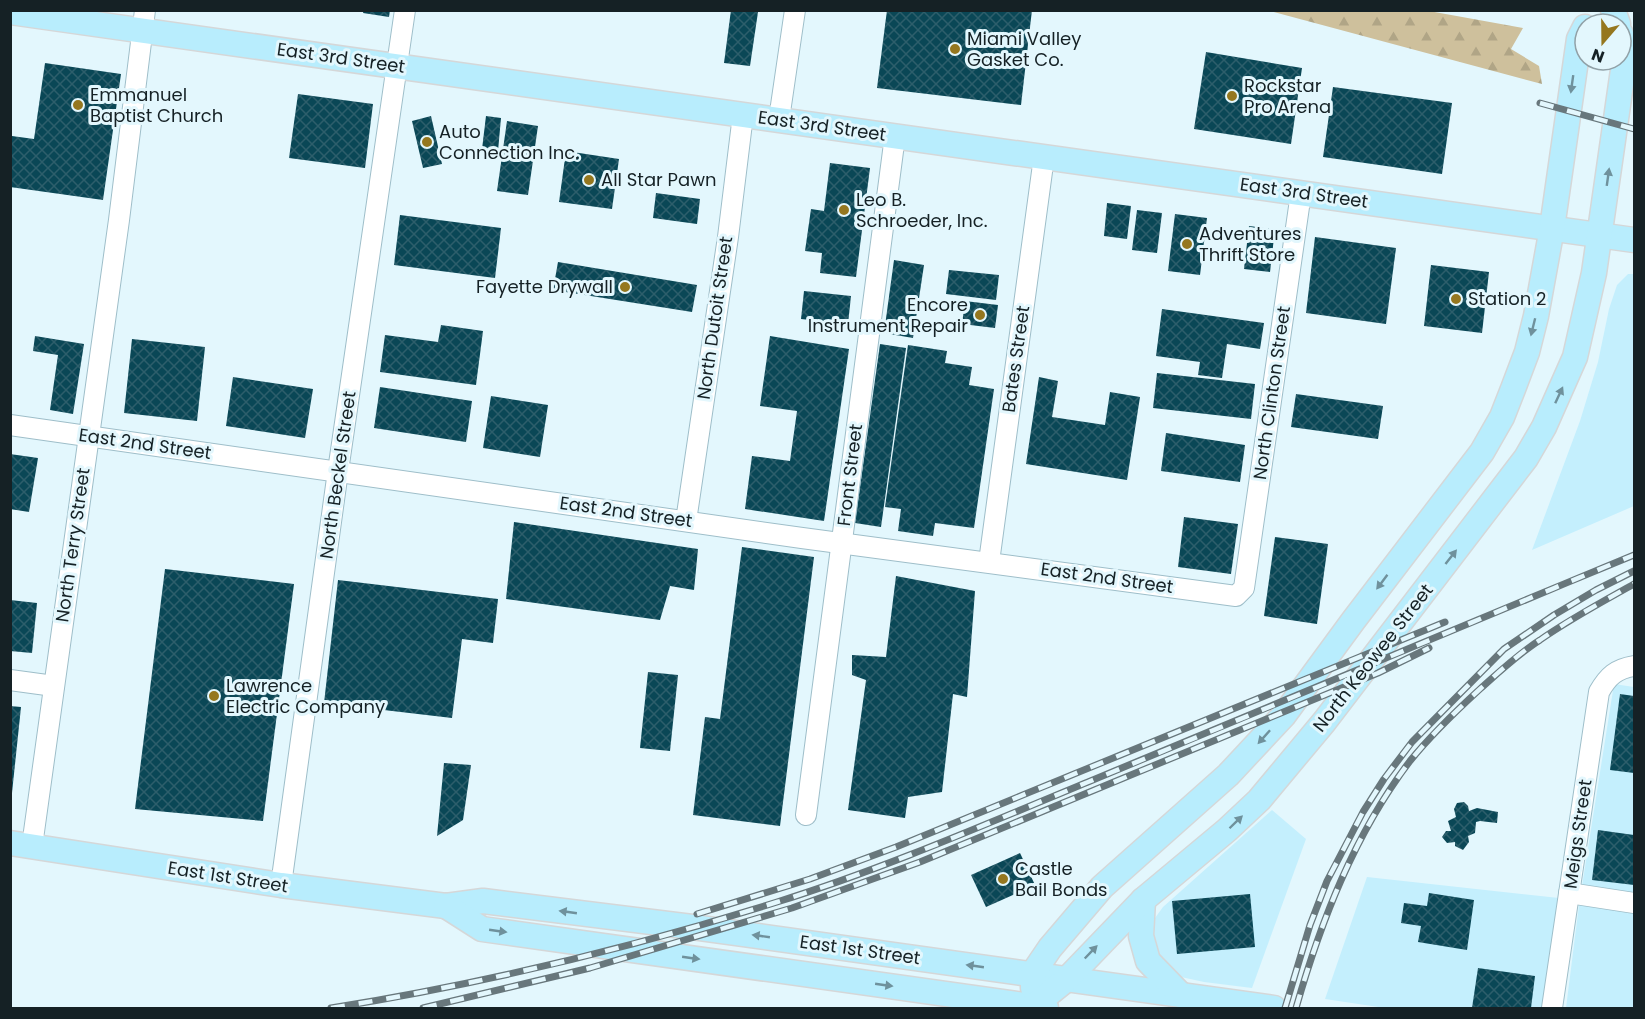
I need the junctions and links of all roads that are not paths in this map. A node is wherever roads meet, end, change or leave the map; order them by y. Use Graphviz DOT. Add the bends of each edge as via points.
graph roads {
  1 [pos="405,10"];
  2 [pos="795,10"];
  3 [pos="10,12"];
  4 [pos="144,20"];
  5 [pos="397,66"];
  6 [pos="1574,72"];
  7 [pos="1623,72"];
  8 [pos="743,114"];
  9 [pos="779,119"];
  10 [pos="894,136"];
  11 [pos="1044,157"];
  12 [pos="1301,193"];
  13 [pos="1552,228"];
  14 [pos="1599,234"];
  15 [pos="1635,240"];
  16 [pos="10,425"];
  17 [pos="88,436"];
  18 [pos="338,471"];
  19 [pos="686,521"];
  20 [pos="841,542"];
  21 [pos="989,562"];
  22 [pos="1241,593"];
  23 [pos="1627,667"];
  24 [pos="10,680"];
  25 [pos="54,686"];
  26 [pos="806,815"];
  27 [pos="21,844"];
  28 [pos="281,885"];
  29 [pos="1569,893"];
  30 [pos="1143,900"];
  31 [pos="1635,903"];
  32 [pos="446,906"];
  33 [pos="1033,973"];
  34 [pos="1067,979"];
  35 [pos="927,991"];
  36 [pos="1180,995"];
  37 [pos="959,1008"];
  38 [pos="1038,1008"];
  39 [pos="1274,1008"];
  40 [pos="1552,1008"];
  1 -- 5 [label="street, North Beckel Street"];
  2 -- 9 [label="street"];
  3 -- 4 [label="main road, East 3rd Street"];
  4 -- 5 [label="main road, East 3rd Street"];
  4 -- 17 [label="street, North Terry Street"];
  5 -- 8 [label="main road, East 3rd Street"];
  5 -- 18 [label="street, North Beckel Street"];
  6 -- 13 [label="main road, North Keowee Street, one-way"];
  14 -- 7 [label="main road, North Keowee Street, one-way"];
  8 -- 9 [label="main road, East 3rd Street"];
  8 -- 19 [label="street, North Dutoit Street"];
  9 -- 10 [label="main road, East 3rd Street"];
  10 -- 11 [label="main road, East 3rd Street"];
  10 -- 20 [label="street, Front Street"];
  11 -- 12 [label="main road, East 3rd Street"];
  11 -- 21 [label="street, Bates Street"];
  12 -- 13 [label="main road, East 3rd Street"];
  12 -- 22 [label="street, North Clinton Street"];
  13 -- 14 [label="main road, East 3rd Street"];
  13 -- 33 [label="main road, North Keowee Street, one-way" via="1527,352 1502,417 1482,452 1284,716 1228,775 1102,887"];
  14 -- 15 [label="main road, East 3rd Street"];
  30 -- 14 [label="main road, North Keowee Street, one-way" via="1227,830 1295,759 1526,458 1545,426 1575,357"];
  16 -- 17 [label="street, East 2nd Street"];
  17 -- 18 [label="street, East 2nd Street"];
  17 -- 25 [label="street, North Terry Street"];
  18 -- 19 [label="street, East 2nd Street"];
  18 -- 28 [label="street, North Beckel Street"];
  19 -- 20 [label="street, East 2nd Street"];
  20 -- 21 [label="street, East 2nd Street"];
  20 -- 26 [label="street, Front Street"];
  21 -- 22 [label="street, East 2nd Street" via="1236,596"];
  23 -- 29 [label="street, Meigs Street" via="1606,679 1599,692"];
  24 -- 25 [label="street"];
  25 -- 27 [label="street, North Terry Street"];
  27 -- 28 [label="main road, East 1st Street"];
  28 -- 32 [label="main road, East 1st Street"];
  29 -- 31 [label="street"];
  29 -- 40 [label="street, Meigs Street"];
  34 -- 30 [label="main road, North Keowee Street, one-way"];
  30 -- 36 [label="main road" via="1141,936 1148,961"];
  33 -- 32 [label="main road, East 1st Street, one-way" via="483,901"];
  32 -- 35 [label="main road, East 1st Street, one-way" via="482,929"];
  33 -- 34 [label="main road, East 1st Street"];
  33 -- 38 [label="main road"];
  34 -- 36 [label="main road, East 1st Street"];
  34 -- 38 [label="main road, North Keowee Street"];
  35 -- 37 [label="main road"];
  35 -- 38 [label="main road, East 1st Street"];
  36 -- 39 [label="main road, East 1st Street"];
}
